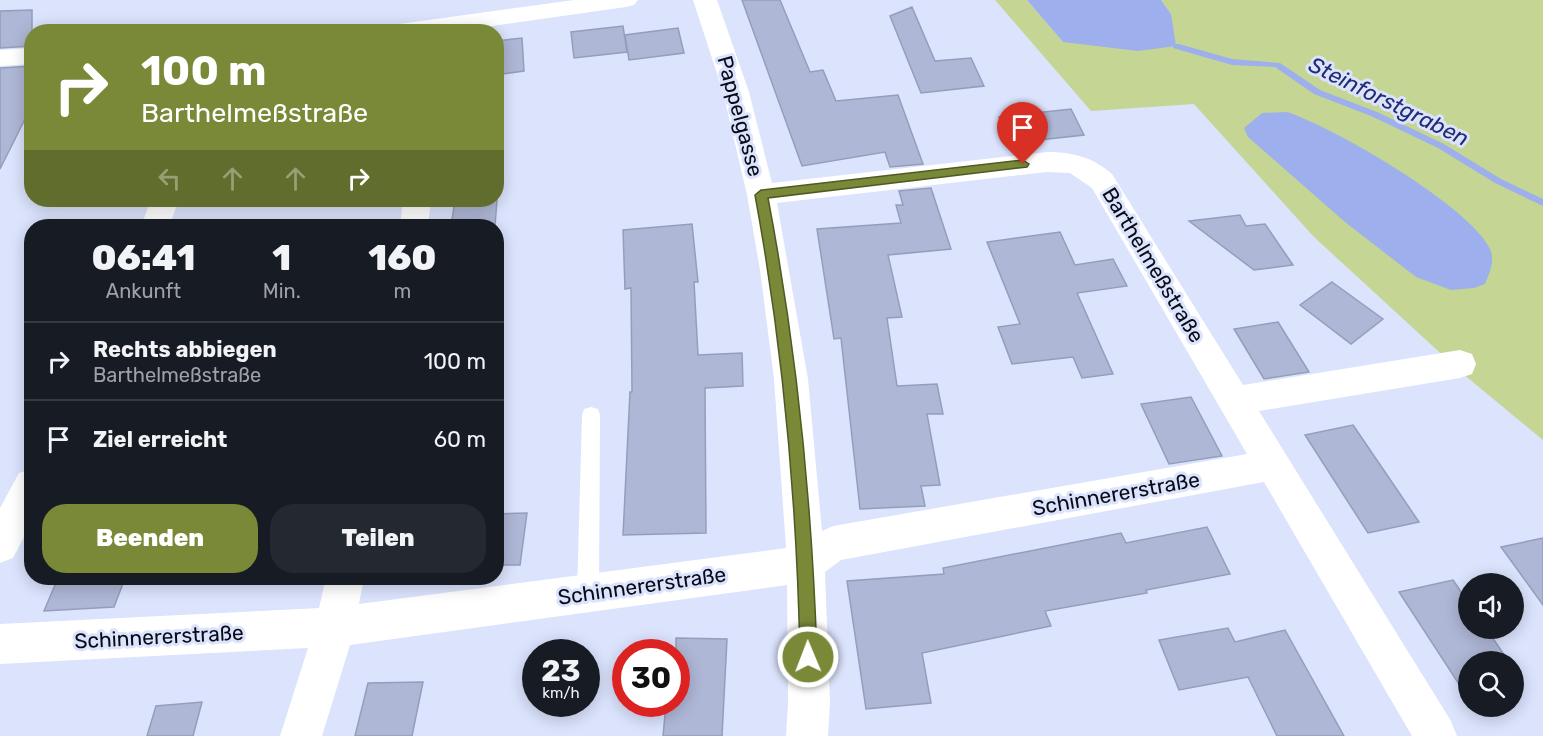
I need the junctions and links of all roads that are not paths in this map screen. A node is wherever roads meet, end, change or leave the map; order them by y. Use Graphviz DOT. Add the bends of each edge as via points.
graph roads {
  1 [pos="626,0"];
  2 [pos="705,0"];
  3 [pos="466,24"];
  4 [pos="24,56"];
  5 [pos="0,58"];
  6 [pos="761,195"];
  7 [pos="1460,364"];
  8 [pos="1234,400"];
  9 [pos="591,415"];
  10 [pos="1273,465"];
  11 [pos="24,501"];
  12 [pos="0,545"];
  13 [pos="806,564"];
  14 [pos="344,585"];
  15 [pos="588,593"];
  16 [pos="335,627"];
  17 [pos="0,644"];
  18 [pos="301,736"];
  19 [pos="807,736"];
  20 [pos="1436,736"];
  1 -- 3 [label="street"];
  2 -- 6 [label="street, Pappelgasse" via="736,92"];
  4 -- 5 [label="street"];
  6 -- 8 [label="street, Barthelmeßstraße" via="1047,162 1082,165 1102,180"];
  6 -- 13 [label="street, Pappelgasse" via="790,379"];
  7 -- 8 [label="street"];
  8 -- 10 [label="street, Barthelmeßstraße"];
  9 -- 15 [label="lane"];
  10 -- 13 [label="street, Schinnererstraße" via="833,544"];
  10 -- 20 [label="street, Barthelmeßstraße"];
  11 -- 12 [label="street"];
  13 -- 15 [label="street, Schinnererstraße"];
  13 -- 19 [label="street, Pappelgasse"];
  14 -- 16 [label="street"];
  15 -- 16 [label="street, Schinnererstraße"];
  16 -- 17 [label="street, Schinnererstraße"];
  16 -- 18 [label="street"];
}
